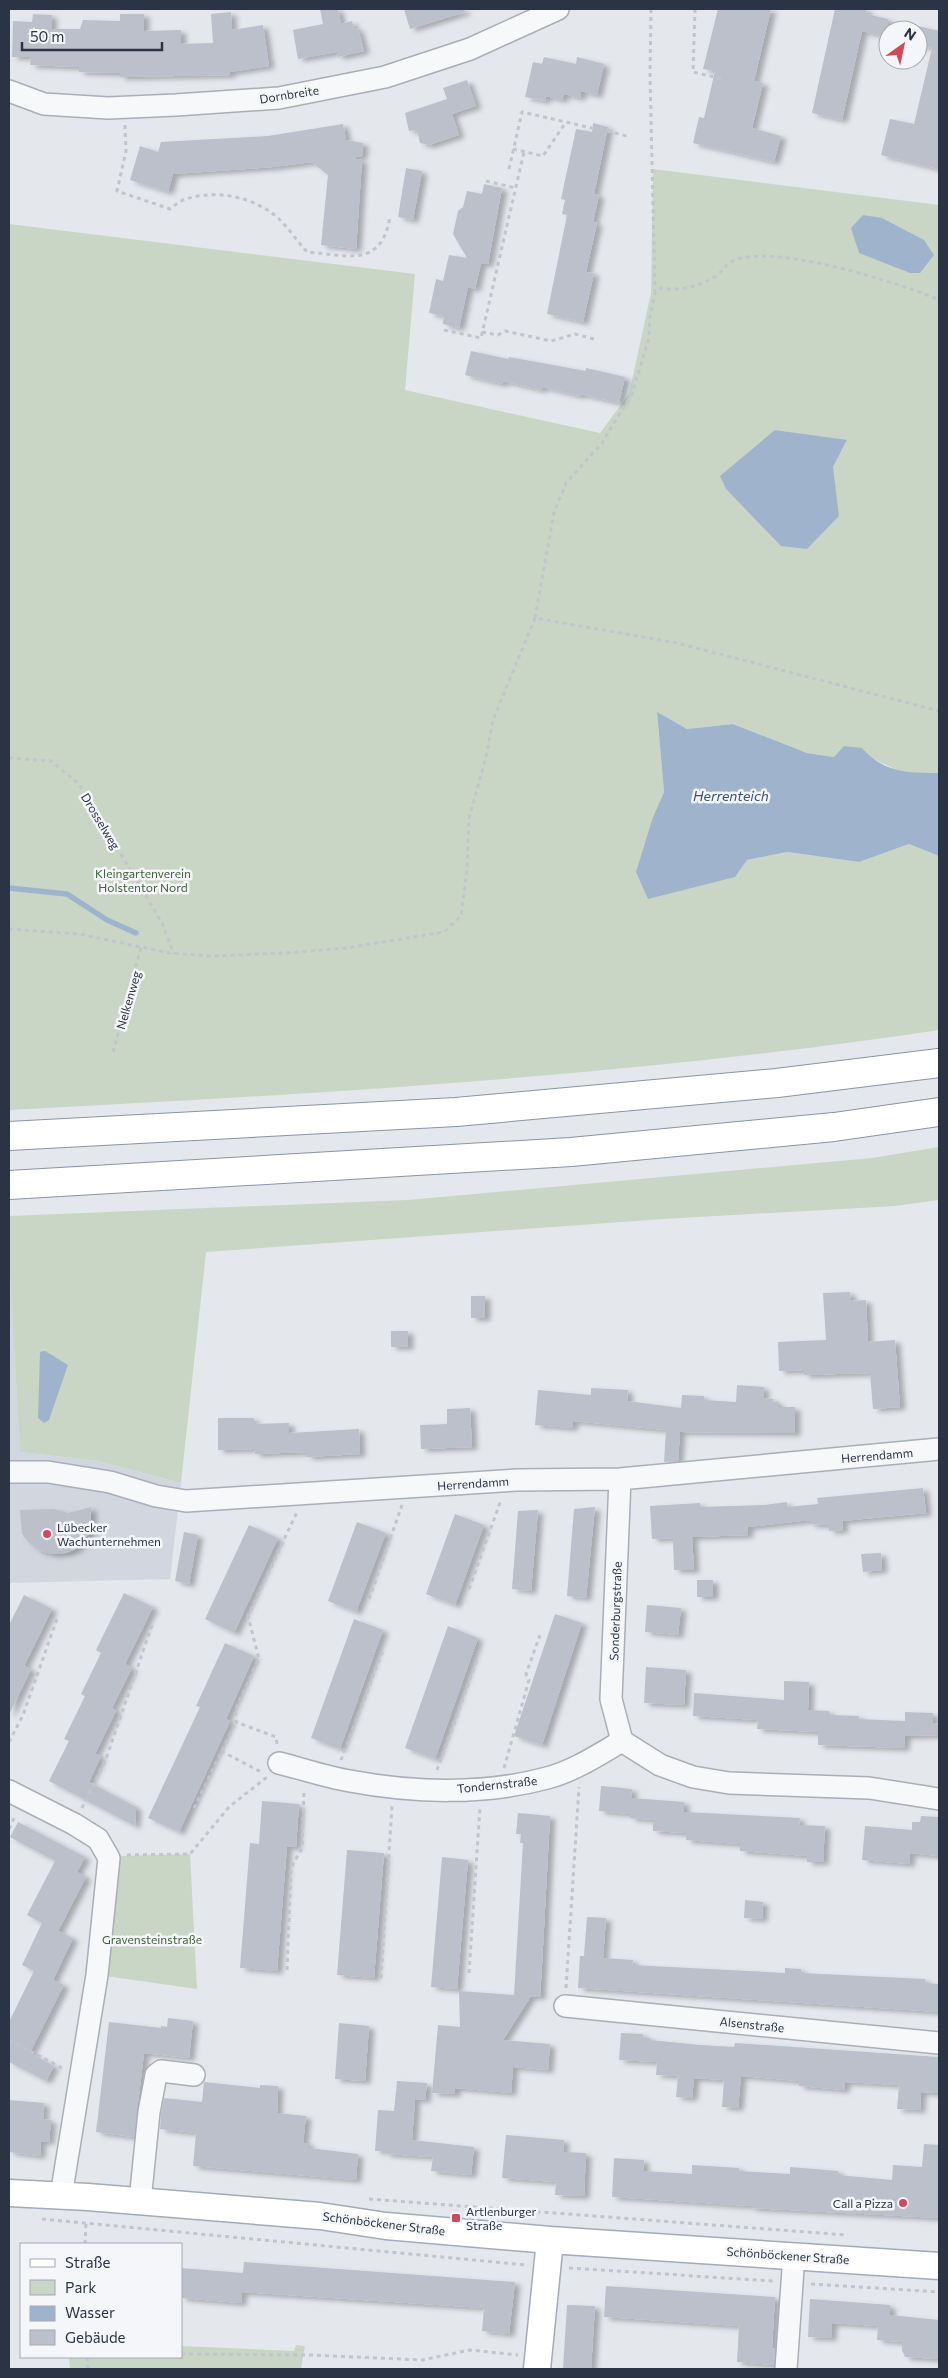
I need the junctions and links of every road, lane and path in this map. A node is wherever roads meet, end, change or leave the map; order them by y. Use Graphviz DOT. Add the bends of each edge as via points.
graph roads {
  1 [pos="558,9"];
  2 [pos="651,9"];
  3 [pos="695,9"];
  4 [pos="723,79"];
  5 [pos="9,91"];
  6 [pos="124,107"];
  7 [pos="566,122"];
  8 [pos="592,128"];
  9 [pos="607,131"];
  10 [pos="628,136"];
  11 [pos="513,149"];
  12 [pos="524,152"];
  13 [pos="508,169"];
  14 [pos="486,181"];
  15 [pos="516,188"];
  16 [pos="390,217"];
  17 [pos="655,292"];
  18 [pos="939,300"];
  19 [pos="444,330"];
  20 [pos="482,332"];
  21 [pos="594,339"];
  22 [pos="535,618"];
  23 [pos="939,711"];
  24 [pos="9,758"];
  25 [pos="9,929"];
  26 [pos="142,947"];
  27 [pos="174,954"];
  28 [pos="939,1050"];
  29 [pos="113,1052"];
  30 [pos="939,1063"];
  31 [pos="777,1083"];
  32 [pos="939,1112"];
  33 [pos="9,1136"];
  34 [pos="9,1185"];
  35 [pos="939,1449"];
  36 [pos="9,1472"];
  37 [pos="620,1479"];
  38 [pos="508,1481"];
  39 [pos="408,1488"];
  40 [pos="306,1494"];
  41 [pos="469,1589"];
  42 [pos="369,1599"];
  43 [pos="58,1616"];
  44 [pos="153,1622"];
  45 [pos="540,1635"];
  46 [pos="383,1650"];
  47 [pos="477,1660"];
  48 [pos="236,1722"];
  49 [pos="622,1741"];
  50 [pos="9,1742"];
  51 [pos="221,1751"];
  52 [pos="279,1763"];
  53 [pos="581,1765"];
  54 [pos="305,1769"];
  55 [pos="334,1777"];
  56 [pos="393,1787"];
  57 [pos="490,1787"];
  58 [pos="430,1790"];
  59 [pos="9,1791"];
  60 [pos="939,1799"];
  61 [pos="194,1808"];
  62 [pos="74,1824"];
  63 [pos="110,1858"];
  64 [pos="287,1970"];
  65 [pos="469,1973"];
  66 [pos="381,1978"];
  67 [pos="565,2006"];
  68 [pos="9,2040"];
  69 [pos="939,2043"];
  70 [pos="194,2074"];
  71 [pos="80,2078"];
  72 [pos="9,2193"];
  73 [pos="61,2196"];
  74 [pos="140,2201"];
  75 [pos="507,2210"];
  76 [pos="36,2218"];
  77 [pos="854,2236"];
  78 [pos="550,2240"];
  79 [pos="794,2255"];
  80 [pos="939,2266"];
  81 [pos="548,2267"];
  82 [pos="792,2282"];
  83 [pos="939,2292"];
  84 [pos="182,2354"];
  85 [pos="538,2364"];
  86 [pos="786,2369"];
  1 -- 6 [label="street, Dornbreite" via="470,48 385,76 279,98"];
  2 -- 17 [label="path"];
  3 -- 4 [label="path" via="693,72"];
  5 -- 6 [label="street, Dornbreite" via="44,104"];
  6 -- 16 [label="path" via="126,151 117,191 170,209 186,199 213,194 239,197 277,218 307,252 354,256 370,253 387,234"];
  7 -- 8 [label="path"];
  7 -- 11 [label="path" via="522,112"];
  7 -- 12 [label="path" via="543,156"];
  9 -- 10 [label="path"];
  11 -- 12 [label="path"];
  11 -- 13 [label="path"];
  12 -- 15 [label="path"];
  14 -- 15 [label="path"];
  15 -- 20 [label="path"];
  17 -- 18 [label="path" via="661,288 678,290 693,286 715,276 733,261 771,256 846,269"];
  17 -- 22 [label="path" via="649,338 632,394 602,443 566,483 554,512"];
  19 -- 20 [label="path" via="481,338"];
  20 -- 21 [label="path" via="498,335 504,331 550,342 575,334"];
  22 -- 23 [label="path" via="677,643"];
  22 -- 27 [label="path" via="493,720 469,818 461,916 444,932 346,948 212,956"];
  24 -- 27 [label="path, Drosselweg" via="51,761 79,784 162,923"];
  25 -- 26 [label="path" via="80,934"];
  26 -- 27 [label="path"];
  26 -- 29 [label="path, Nelkenweg"];
  28 -- 31 [label="highway"];
  30 -- 31 [label="highway"];
  31 -- 33 [label="highway" via="456,1112"];
  32 -- 34 [label="highway" via="834,1127 571,1152"];
  35 -- 37 [label="street, Herrendamm"];
  36 -- 40 [label="street, Herrendamm" via="48,1472 110,1482 186,1501"];
  37 -- 38 [label="street, Herrendamm"];
  37 -- 49 [label="street, Sonderburgstraße" via="611,1699"];
  38 -- 39 [label="street, Herrendamm"];
  38 -- 41 [label="path"];
  39 -- 40 [label="street, Herrendamm"];
  39 -- 42 [label="path"];
  40 -- 48 [label="path" via="248,1616 259,1659 235,1711"];
  43 -- 50 [label="path" via="23,1715"];
  44 -- 62 [label="path" via="106,1759"];
  45 -- 57 [label="path" via="526,1674 529,1680"];
  46 -- 55 [label="path"];
  47 -- 58 [label="path"];
  48 -- 51 [label="path"];
  48 -- 52 [label="path" via="276,1737"];
  49 -- 53 [label="street, Tondernstraße"];
  49 -- 60 [label="street" via="660,1765 694,1777 729,1783 870,1788"];
  51 -- 61 [label="path"];
  51 -- 63 [label="path" via="268,1775 229,1807 190,1854"];
  52 -- 54 [label="street, Tondernstraße"];
  53 -- 57 [label="street, Tondernstraße" via="548,1778"];
  53 -- 67 [label="path"];
  54 -- 55 [label="street, Tondernstraße"];
  54 -- 64 [label="path" via="302,1848 291,1868"];
  55 -- 56 [label="street, Tondernstraße"];
  56 -- 58 [label="street, Tondernstraße"];
  56 -- 66 [label="path"];
  57 -- 58 [label="street, Tondernstraße"];
  57 -- 65 [label="path"];
  59 -- 62 [label="street"];
  62 -- 63 [label="street" via="98,1839"];
  63 -- 71 [label="street" via="97,1975"];
  67 -- 69 [label="street, Alsenstraße"];
  68 -- 71 [label="path"];
  70 -- 74 [label="street" via="161,2071 156,2075"];
  71 -- 73 [label="street"];
  72 -- 73 [label="main road, Schönböckener Straße"];
  73 -- 74 [label="main road, Schönböckener Straße"];
  74 -- 78 [label="main road, Schönböckener Straße"];
  75 -- 77 [label="path"];
  76 -- 81 [label="path"];
  78 -- 79 [label="main road, Schönböckener Straße"];
  78 -- 81 [label="main road"];
  79 -- 80 [label="main road, Schönböckener Straße"];
  79 -- 82 [label="street"];
  81 -- 82 [label="path"];
  81 -- 85 [label="main road"];
  82 -- 83 [label="path"];
  82 -- 86 [label="street"];
  84 -- 85 [label="path" via="422,2360 470,2350"];
}
